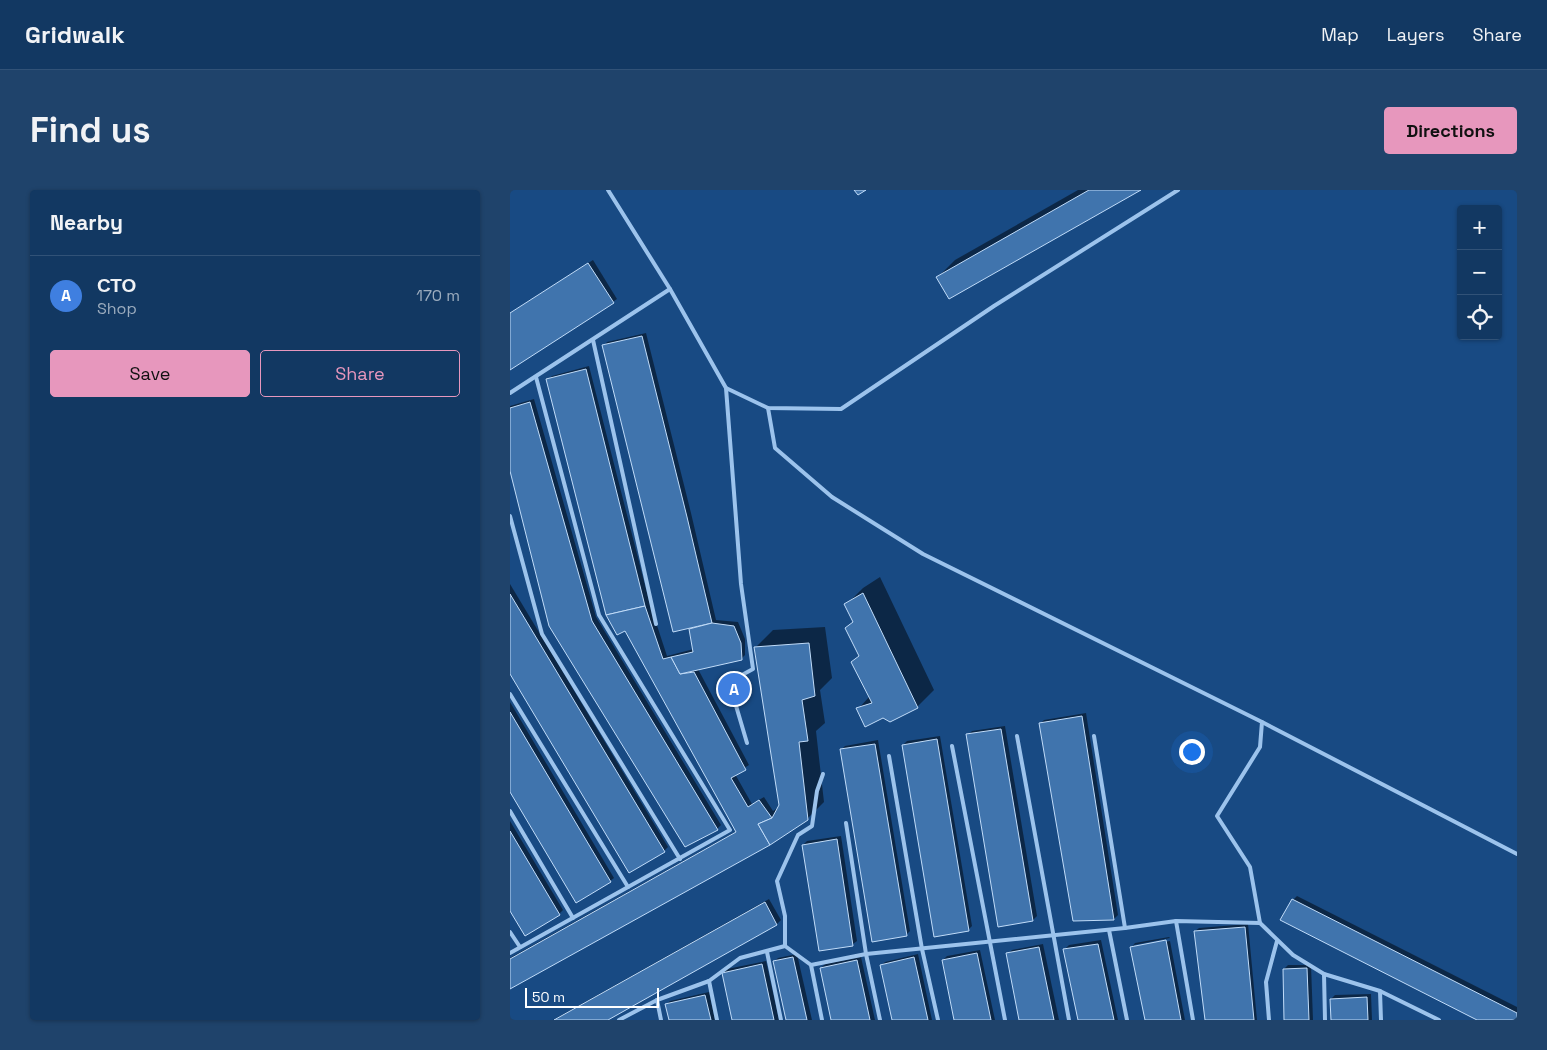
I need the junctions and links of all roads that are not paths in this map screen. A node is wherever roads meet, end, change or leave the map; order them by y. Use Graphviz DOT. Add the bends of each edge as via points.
graph roads {
  1 [pos="608,190"];
  2 [pos="1178,190"];
  3 [pos="670,289"];
  4 [pos="593,340"];
  5 [pos="536,377"];
  6 [pos="726,388"];
  7 [pos="510,393"];
  8 [pos="768,408"];
  9 [pos="510,516"];
  10 [pos="656,624"];
  11 [pos="510,694"];
  12 [pos="1262,722"];
  13 [pos="1017,736"];
  14 [pos="1094,736"];
  15 [pos="747,743"];
  16 [pos="952,746"];
  17 [pos="889,756"];
  18 [pos="823,774"];
  19 [pos="510,812"];
  20 [pos="846,823"];
  21 [pos="1517,854"];
  22 [pos="680,858"];
  23 [pos="628,887"];
  24 [pos="573,918"];
  25 [pos="1176,922"];
  26 [pos="1260,923"];
  27 [pos="1125,928"];
  28 [pos="1109,930"];
  29 [pos="510,932"];
  30 [pos="1053,936"];
  31 [pos="1277,941"];
  32 [pos="989,942"];
  33 [pos="785,946"];
  34 [pos="520,947"];
  35 [pos="922,949"];
  36 [pos="767,952"];
  37 [pos="510,953"];
  38 [pos="866,954"];
  39 [pos="811,965"];
  40 [pos="1324,974"];
  41 [pos="709,982"];
  42 [pos="1380,991"];
  43 [pos="657,1000"];
  44 [pos="619,1020"];
  45 [pos="661,1020"];
  46 [pos="717,1020"];
  47 [pos="782,1020"];
  48 [pos="822,1020"];
  49 [pos="880,1020"];
  50 [pos="938,1020"];
  51 [pos="1005,1020"];
  52 [pos="1069,1020"];
  53 [pos="1127,1020"];
  54 [pos="1193,1020"];
  55 [pos="1269,1020"];
  56 [pos="1325,1020"];
  57 [pos="1381,1020"];
  58 [pos="1439,1020"];
  1 -- 3 [label="lane"];
  2 -- 8 [label="lane" via="994,306 842,409"];
  3 -- 4 [label="lane"];
  3 -- 6 [label="lane"];
  4 -- 5 [label="lane"];
  4 -- 10 [label="lane"];
  5 -- 7 [label="lane"];
  5 -- 22 [label="lane" via="599,615 730,830"];
  6 -- 8 [label="lane"];
  6 -- 15 [label="lane" via="741,584 753,669 729,682"];
  8 -- 12 [label="lane" via="775,448 840,502 923,554"];
  9 -- 22 [label="lane" via="542,634"];
  11 -- 23 [label="lane"];
  12 -- 21 [label="lane"];
  12 -- 26 [label="lane" via="1260,747 1216,816 1250,867"];
  13 -- 30 [label="lane"];
  14 -- 27 [label="lane"];
  16 -- 32 [label="lane"];
  17 -- 35 [label="lane"];
  18 -- 33 [label="lane" via="812,826 798,835 777,881 785,916"];
  19 -- 24 [label="lane"];
  20 -- 38 [label="lane"];
  22 -- 23 [label="lane"];
  23 -- 24 [label="lane"];
  24 -- 34 [label="lane"];
  25 -- 26 [label="lane"];
  25 -- 27 [label="lane"];
  25 -- 54 [label="lane"];
  26 -- 31 [label="lane"];
  27 -- 28 [label="lane"];
  28 -- 30 [label="lane"];
  28 -- 53 [label="lane"];
  29 -- 34 [label="lane"];
  30 -- 32 [label="lane"];
  30 -- 52 [label="lane"];
  31 -- 40 [label="lane" via="1293,956"];
  31 -- 55 [label="lane" via="1266,982"];
  32 -- 35 [label="lane"];
  32 -- 51 [label="lane"];
  33 -- 36 [label="lane"];
  33 -- 39 [label="lane"];
  34 -- 37 [label="lane"];
  35 -- 38 [label="lane"];
  35 -- 50 [label="lane"];
  36 -- 41 [label="lane" via="740,958"];
  36 -- 47 [label="lane"];
  38 -- 39 [label="lane"];
  38 -- 49 [label="lane"];
  39 -- 48 [label="lane"];
  40 -- 42 [label="lane"];
  40 -- 56 [label="lane"];
  41 -- 43 [label="lane"];
  41 -- 46 [label="lane"];
  42 -- 57 [label="lane"];
  42 -- 58 [label="lane"];
  43 -- 44 [label="lane"];
  43 -- 45 [label="lane"];
}
